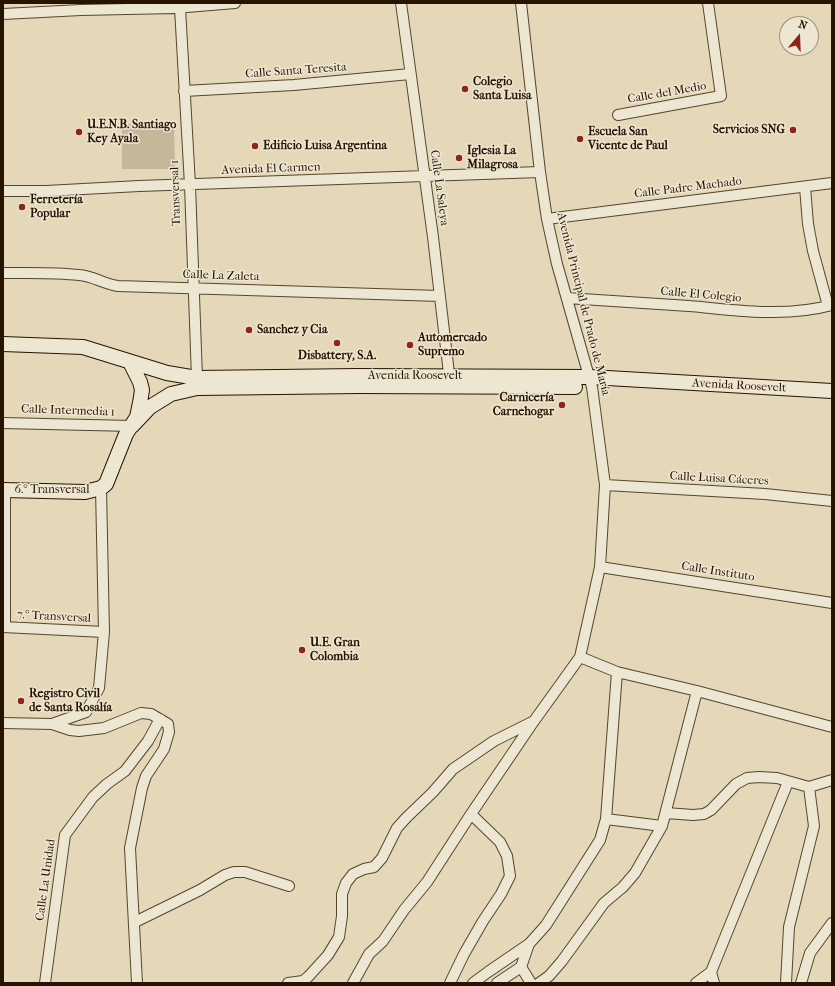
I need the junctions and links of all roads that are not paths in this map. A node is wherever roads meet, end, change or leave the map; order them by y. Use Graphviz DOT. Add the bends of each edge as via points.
graph roads {
  1 [pos="235,3"];
  2 [pos="401,3"];
  3 [pos="521,3"];
  4 [pos="708,3"];
  5 [pos="80,7"];
  6 [pos="177,7"];
  7 [pos="3,14"];
  8 [pos="410,74"];
  9 [pos="184,91"];
  10 [pos="618,115"];
  11 [pos="540,172"];
  12 [pos="425,177"];
  13 [pos="832,183"];
  14 [pos="190,185"];
  15 [pos="806,187"];
  16 [pos="3,191"];
  17 [pos="547,219"];
  18 [pos="3,273"];
  19 [pos="193,289"];
  20 [pos="440,296"];
  21 [pos="567,298"];
  22 [pos="830,306"];
  23 [pos="3,344"];
  24 [pos="130,362"];
  25 [pos="197,378"];
  26 [pos="450,381"];
  27 [pos="591,382"];
  28 [pos="832,391"];
  29 [pos="803,394"];
  30 [pos="832,401"];
  31 [pos="3,422"];
  32 [pos="132,426"];
  33 [pos="605,485"];
  34 [pos="101,488"];
  35 [pos="4,490"];
  36 [pos="832,501"];
  37 [pos="600,567"];
  38 [pos="832,604"];
  39 [pos="4,627"];
  40 [pos="104,632"];
  41 [pos="580,657"];
  42 [pos="617,672"];
  43 [pos="696,691"];
  44 [pos="160,719"];
  45 [pos="534,721"];
  46 [pos="3,723"];
  47 [pos="52,724"];
  48 [pos="832,727"];
  49 [pos="832,780"];
  50 [pos="788,782"];
  51 [pos="809,787"];
  52 [pos="666,813"];
  53 [pos="471,814"];
  54 [pos="606,819"];
  55 [pos="662,826"];
  56 [pos="289,886"];
  57 [pos="135,922"];
  58 [pos="832,924"];
  59 [pos="529,944"];
  60 [pos="521,967"];
  61 [pos="711,972"];
  62 [pos="45,983"];
  63 [pos="137,983"];
  64 [pos="288,983"];
  65 [pos="353,983"];
  66 [pos="450,983"];
  67 [pos="473,983"];
  68 [pos="497,983"];
  69 [pos="531,983"];
  70 [pos="539,983"];
  71 [pos="696,983"];
  72 [pos="714,983"];
  73 [pos="786,983"];
  74 [pos="801,983"];
  1 -- 6 [label="street"];
  2 -- 8 [label="street, Calle La Saleya"];
  3 -- 11 [label="street, Avenida Principal de Prado de María"];
  4 -- 10 [label="street, Calle del Medio" via="722,96"];
  5 -- 6 [label="street"];
  5 -- 7 [label="street"];
  6 -- 9 [label="street, Transversal 1"];
  8 -- 9 [label="street, Calle Santa Teresita" via="294,85"];
  8 -- 12 [label="street, Calle La Saleya"];
  9 -- 14 [label="street, Transversal 1"];
  11 -- 12 [label="street, Avenida El Carmen"];
  11 -- 17 [label="street, Avenida Principal de Prado de María"];
  12 -- 14 [label="street, Avenida El Carmen"];
  12 -- 20 [label="street, Calle La Saleya"];
  13 -- 15 [label="street, Calle Padre Machado"];
  14 -- 16 [label="street, Avenida El Carmen"];
  14 -- 19 [label="street, Transversal 1"];
  15 -- 17 [label="street, Calle Padre Machado"];
  15 -- 22 [label="street" via="812,247"];
  17 -- 21 [label="street, Avenida Principal de Prado de María"];
  18 -- 19 [label="street, Calle La Zaleta" via="79,275 118,286"];
  19 -- 20 [label="street, Calle La Zaleta"];
  19 -- 25 [label="street, Transversal 1"];
  20 -- 26 [label="street, Calle La Saleya"];
  21 -- 22 [label="street, Calle El Colegio" via="759,313 795,312"];
  21 -- 27 [label="street, Avenida Principal de Prado de María"];
  23 -- 24 [label="street, Avenida Roosevelt" via="83,347"];
  24 -- 25 [label="street, Avenida Roosevelt" via="167,373"];
  24 -- 32 [label="street" via="142,390 137,417"];
  25 -- 26 [label="street, Avenida Roosevelt"];
  26 -- 27 [label="street, Avenida Roosevelt"];
  26 -- 32 [label="street, Avenida Roosevelt" via="197,388 170,394 150,407"];
  27 -- 29 [label="street, Avenida Roosevelt"];
  27 -- 33 [label="street, Avenida Principal de Prado de María"];
  28 -- 29 [label="street, Avenida Roosevelt"];
  29 -- 30 [label="street, Avenida Roosevelt"];
  31 -- 32 [label="street, Calle Intermedia 1"];
  32 -- 34 [label="street" via="123,441 106,484"];
  33 -- 36 [label="street, Calle Luisa Cáceres" via="765,494"];
  33 -- 37 [label="street, Avenida Principal de Prado de María"];
  34 -- 35 [label="street, 6.° Transversal" via="84,492"];
  34 -- 40 [label="street"];
  35 -- 39 [label="street"];
  37 -- 38 [label="street, Calle Instituto"];
  37 -- 41 [label="street, Avenida Principal de Prado de María"];
  39 -- 40 [label="street, 7.° Transversal"];
  40 -- 47 [label="street" via="100,688 86,712"];
  41 -- 42 [label="street"];
  41 -- 45 [label="street"];
  42 -- 43 [label="street"];
  42 -- 54 [label="street"];
  43 -- 48 [label="street"];
  43 -- 52 [label="street"];
  44 -- 47 [label="street" via="151,714 141,713 104,728 79,731"];
  44 -- 57 [label="street" via="168,724 169,732 164,749 146,776 130,848"];
  44 -- 62 [label="street, Calle La Unidad" via="148,742 125,771 93,797 65,835"];
  45 -- 53 [label="street"];
  45 -- 64 [label="street" via="494,741 453,769 397,828 382,858 374,867 353,874 342,894 339,936 328,955 303,981"];
  46 -- 47 [label="street"];
  49 -- 51 [label="street"];
  50 -- 51 [label="street"];
  50 -- 52 [label="street" via="759,776 747,778 736,784 704,814"];
  50 -- 61 [label="street"];
  51 -- 73 [label="street" via="814,826 789,927"];
  52 -- 55 [label="street"];
  53 -- 65 [label="street" via="427,882 383,941 370,954"];
  53 -- 66 [label="street" via="500,842 507,856 510,876"];
  54 -- 55 [label="street"];
  54 -- 59 [label="street" via="600,840 546,925"];
  55 -- 70 [label="street" via="636,873 604,903 562,960 549,976"];
  56 -- 57 [label="street" via="245,872 234,872"];
  57 -- 63 [label="street"];
  58 -- 74 [label="street" via="810,953"];
  59 -- 60 [label="street"];
  59 -- 67 [label="street"];
  60 -- 68 [label="street"];
  60 -- 69 [label="street"];
  61 -- 71 [label="street"];
  61 -- 72 [label="street"];
}
